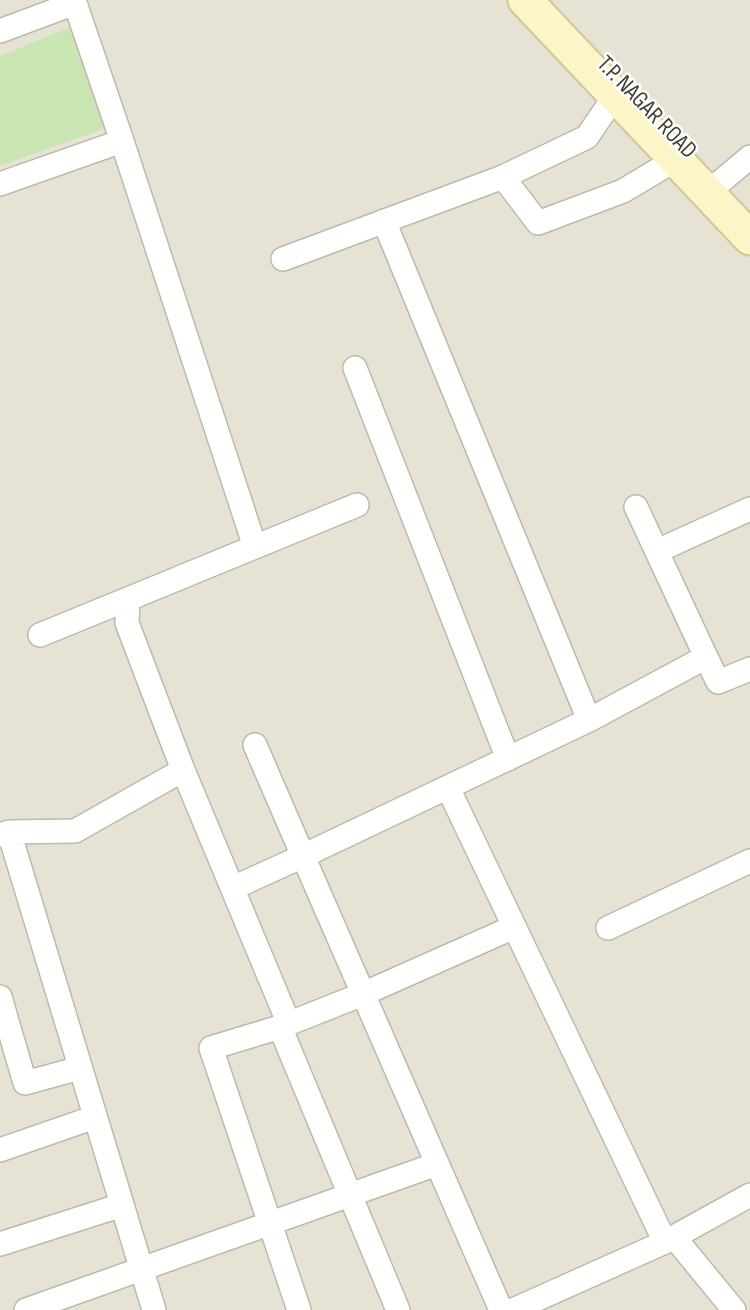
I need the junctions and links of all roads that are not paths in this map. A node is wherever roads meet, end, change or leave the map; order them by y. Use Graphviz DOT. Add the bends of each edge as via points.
graph roads {
  1 [pos="525,0"];
  2 [pos="543,0"];
  3 [pos="75,2"];
  4 [pos="0,31"];
  5 [pos="616,94"];
  6 [pos="122,141"];
  7 [pos="750,156"];
  8 [pos="675,160"];
  9 [pos="503,177"];
  10 [pos="0,184"];
  11 [pos="713,188"];
  12 [pos="750,217"];
  13 [pos="384,221"];
  14 [pos="750,238"];
  15 [pos="283,259"];
  16 [pos="355,368"];
  17 [pos="357,505"];
  18 [pos="636,507"];
  19 [pos="750,509"];
  20 [pos="255,547"];
  21 [pos="657,551"];
  22 [pos="128,599"];
  23 [pos="40,635"];
  24 [pos="706,657"];
  25 [pos="750,669"];
  26 [pos="589,720"];
  27 [pos="255,745"];
  28 [pos="508,759"];
  29 [pos="183,770"];
  30 [pos="448,788"];
  31 [pos="4,833"];
  32 [pos="303,856"];
  33 [pos="750,861"];
  34 [pos="233,888"];
  35 [pos="514,927"];
  36 [pos="608,928"];
  37 [pos="363,994"];
  38 [pos="0,997"];
  39 [pos="285,1026"];
  40 [pos="80,1068"];
  41 [pos="95,1117"];
  42 [pos="0,1150"];
  43 [pos="437,1164"];
  44 [pos="350,1195"];
  45 [pos="750,1195"];
  46 [pos="122,1205"];
  47 [pos="270,1223"];
  48 [pos="669,1239"];
  49 [pos="0,1244"];
  50 [pos="141,1269"];
  51 [pos="26,1310"];
  52 [pos="154,1310"];
  53 [pos="299,1310"];
  54 [pos="398,1310"];
  55 [pos="501,1310"];
  56 [pos="513,1310"];
  57 [pos="734,1310"];
  1 -- 5 [label="main road"];
  2 -- 11 [label="main road, T.P. NAGAR ROAD"];
  3 -- 4 [label="street"];
  3 -- 6 [label="street"];
  5 -- 8 [label="main road"];
  5 -- 9 [label="street" via="587,137"];
  6 -- 10 [label="street"];
  6 -- 20 [label="street"];
  7 -- 11 [label="street"];
  8 -- 9 [label="street" via="623,191 538,223"];
  8 -- 11 [label="main road"];
  9 -- 13 [label="street"];
  11 -- 12 [label="main road, T.P. NAGAR ROAD"];
  11 -- 14 [label="main road"];
  13 -- 15 [label="street"];
  13 -- 26 [label="street"];
  16 -- 28 [label="street"];
  17 -- 20 [label="street"];
  18 -- 21 [label="street"];
  19 -- 21 [label="street"];
  20 -- 22 [label="street"];
  21 -- 24 [label="street"];
  22 -- 23 [label="street"];
  22 -- 29 [label="street" via="127,623"];
  24 -- 25 [label="street" via="718,682"];
  24 -- 26 [label="street"];
  26 -- 28 [label="street"];
  27 -- 32 [label="street"];
  28 -- 30 [label="street"];
  29 -- 31 [label="street" via="75,831"];
  29 -- 34 [label="street"];
  30 -- 32 [label="street"];
  30 -- 35 [label="street"];
  31 -- 40 [label="street"];
  32 -- 34 [label="street"];
  32 -- 37 [label="street"];
  33 -- 36 [label="street"];
  34 -- 39 [label="street"];
  35 -- 37 [label="street"];
  35 -- 48 [label="street"];
  37 -- 39 [label="street"];
  37 -- 43 [label="street"];
  38 -- 40 [label="street" via="25,1083"];
  39 -- 44 [label="street"];
  39 -- 47 [label="street" via="211,1048"];
  40 -- 41 [label="street"];
  41 -- 42 [label="street"];
  41 -- 46 [label="street"];
  43 -- 44 [label="street"];
  43 -- 55 [label="street"];
  44 -- 47 [label="street"];
  44 -- 54 [label="street"];
  45 -- 48 [label="street"];
  46 -- 49 [label="street"];
  46 -- 50 [label="street"];
  47 -- 50 [label="street"];
  47 -- 53 [label="street"];
  48 -- 56 [label="street"];
  48 -- 57 [label="street"];
  50 -- 51 [label="street"];
  50 -- 52 [label="street"];
}
